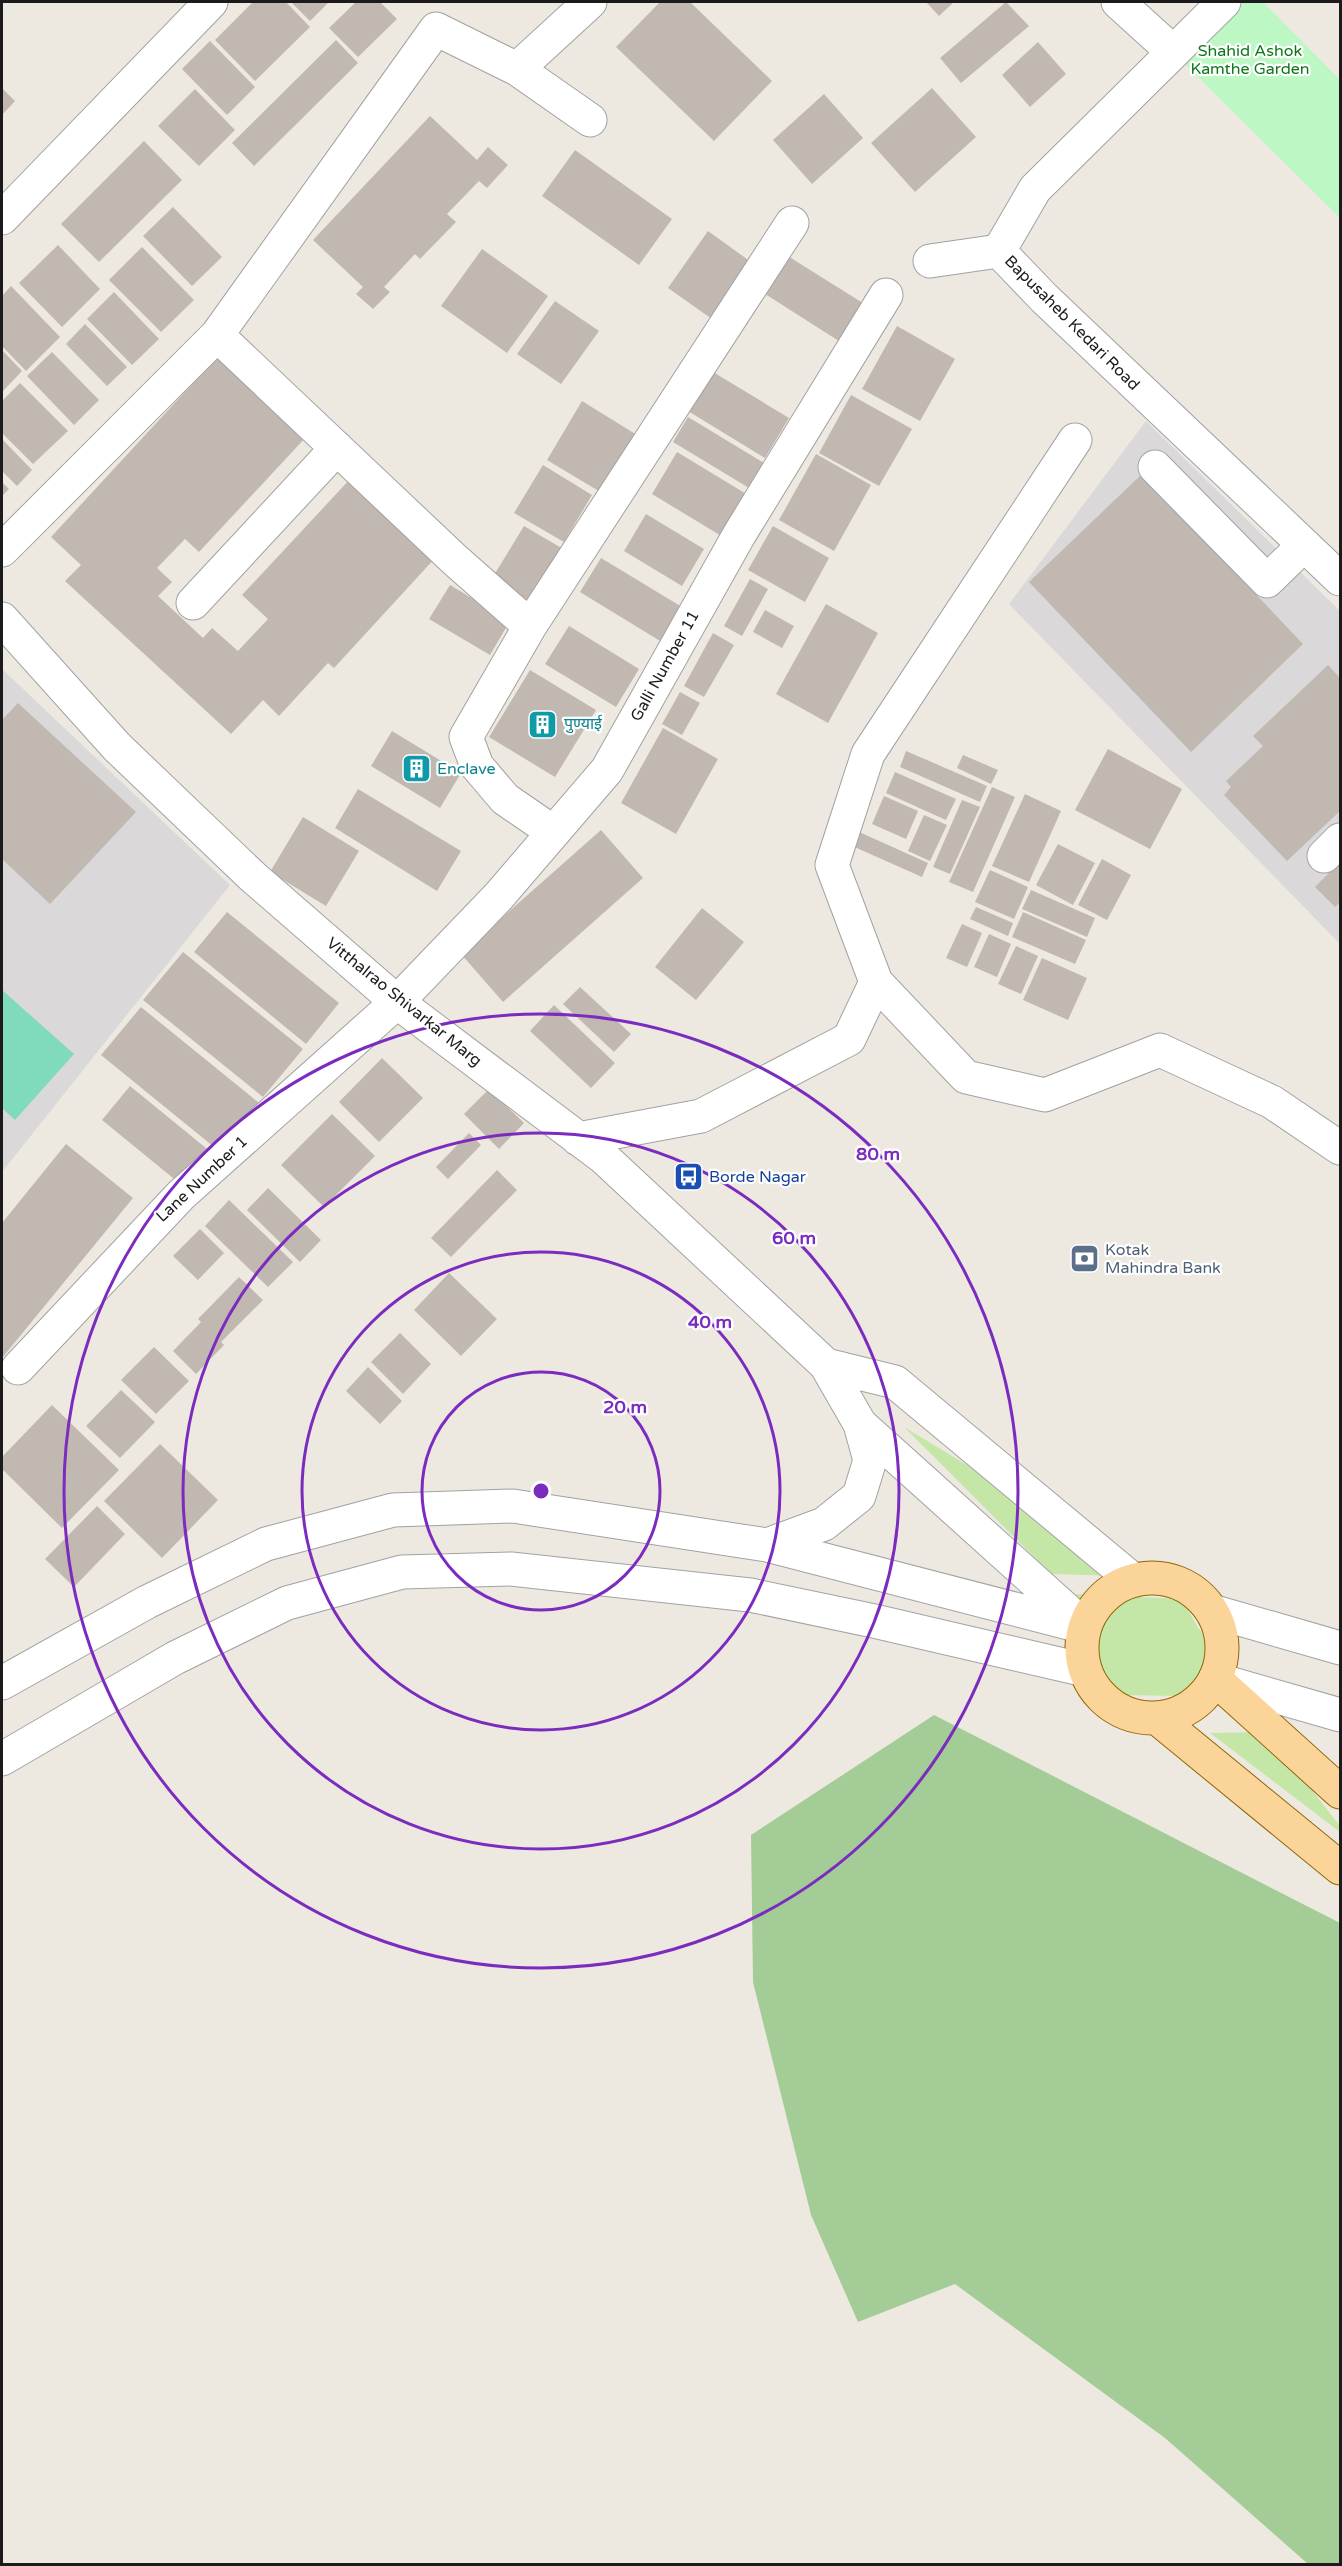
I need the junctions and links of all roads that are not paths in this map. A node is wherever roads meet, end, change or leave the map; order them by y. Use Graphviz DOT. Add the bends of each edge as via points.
graph roads {
  1 [pos="211,2"];
  2 [pos="590,2"];
  3 [pos="1118,2"];
  4 [pos="1224,2"];
  5 [pos="1172,51"];
  6 [pos="518,69"];
  7 [pos="590,120"];
  8 [pos="2,218"];
  9 [pos="792,223"];
  10 [pos="999,251"];
  11 [pos="930,261"];
  12 [pos="886,295"];
  13 [pos="218,335"];
  14 [pos="1075,440"];
  15 [pos="337,448"];
  16 [pos="1155,467"];
  17 [pos="1304,545"];
  18 [pos="2,550"];
  19 [pos="1341,579"];
  20 [pos="193,603"];
  21 [pos="2,619"];
  22 [pos="530,626"];
  23 [pos="553,832"];
  24 [pos="876,982"];
  25 [pos="398,1002"];
  26 [pos="578,1139"];
  27 [pos="1341,1148"];
  28 [pos="826,1365"];
  29 [pos="18,1368"];
  30 [pos="860,1424"];
  31 [pos="767,1545"];
  32 [pos="1133,1580"];
  33 [pos="1212,1611"];
  34 [pos="1084,1627"];
  35 [pos="1341,1648"];
  36 [pos="1085,1670"];
  37 [pos="1215,1679"];
  38 [pos="2,1683"];
  39 [pos="1341,1715"];
  40 [pos="1157,1718"];
  41 [pos="2,1759"];
  42 [pos="1341,1792"];
  43 [pos="1341,1868"];
  1 -- 8 [label="street"];
  2 -- 6 [label="street"];
  3 -- 5 [label="street"];
  4 -- 5 [label="street, Bapusaheb Kedari Road"];
  5 -- 10 [label="street, Bapusaheb Kedari Road" via="1035,189"];
  6 -- 7 [label="street"];
  6 -- 13 [label="street" via="436,29"];
  9 -- 22 [label="street"];
  10 -- 11 [label="street"];
  10 -- 17 [label="street, Bapusaheb Kedari Road"];
  12 -- 23 [label="street, Galli Number 11" via="739,536 607,770"];
  13 -- 15 [label="street"];
  13 -- 18 [label="street"];
  14 -- 24 [label="street" via="868,754 832,865"];
  15 -- 20 [label="street"];
  15 -- 22 [label="street"];
  16 -- 17 [label="street" via="1267,581"];
  17 -- 19 [label="street, Bapusaheb Kedari Road"];
  21 -- 25 [label="street, Vitthalrao Shivarkar Marg" via="117,747 253,877"];
  22 -- 23 [label="street" via="466,737 477,766 506,799"];
  23 -- 25 [label="street, Galli Number 11" via="498,897"];
  24 -- 26 [label="street" via="849,1039 701,1116"];
  24 -- 27 [label="street" via="966,1077 1045,1095 1160,1050 1272,1102"];
  25 -- 26 [label="street, Vitthalrao Shivarkar Marg"];
  25 -- 29 [label="street, Lane Number 1" via="181,1195"];
  26 -- 28 [label="street, Vitthalrao Shivarkar Marg" via="603,1157"];
  28 -- 30 [label="street"];
  28 -- 32 [label="street" via="895,1382"];
  30 -- 31 [label="street" via="870,1460 859,1496 824,1524"];
  30 -- 34 [label="street"];
  31 -- 34 [label="street"];
  31 -- 38 [label="street" via="513,1506 393,1510 266,1544 147,1602"];
  32 -- 33 [label="main road" via="1155,1577 1178,1582 1197,1593"];
  32 -- 34 [label="main road" via="1113,1589 1096,1604"];
  33 -- 35 [label="street"];
  33 -- 37 [label="main road" via="1221,1633"];
  34 -- 36 [label="main road" via="1081,1648"];
  36 -- 40 [label="main road" via="1095,1690 1111,1705 1132,1716"];
  36 -- 41 [label="street" via="750,1595 511,1569 402,1572 288,1603 175,1658"];
  37 -- 39 [label="street"];
  37 -- 40 [label="main road" via="1200,1698 1180,1712"];
  37 -- 42 [label="main road"];
  40 -- 43 [label="main road"];
}
